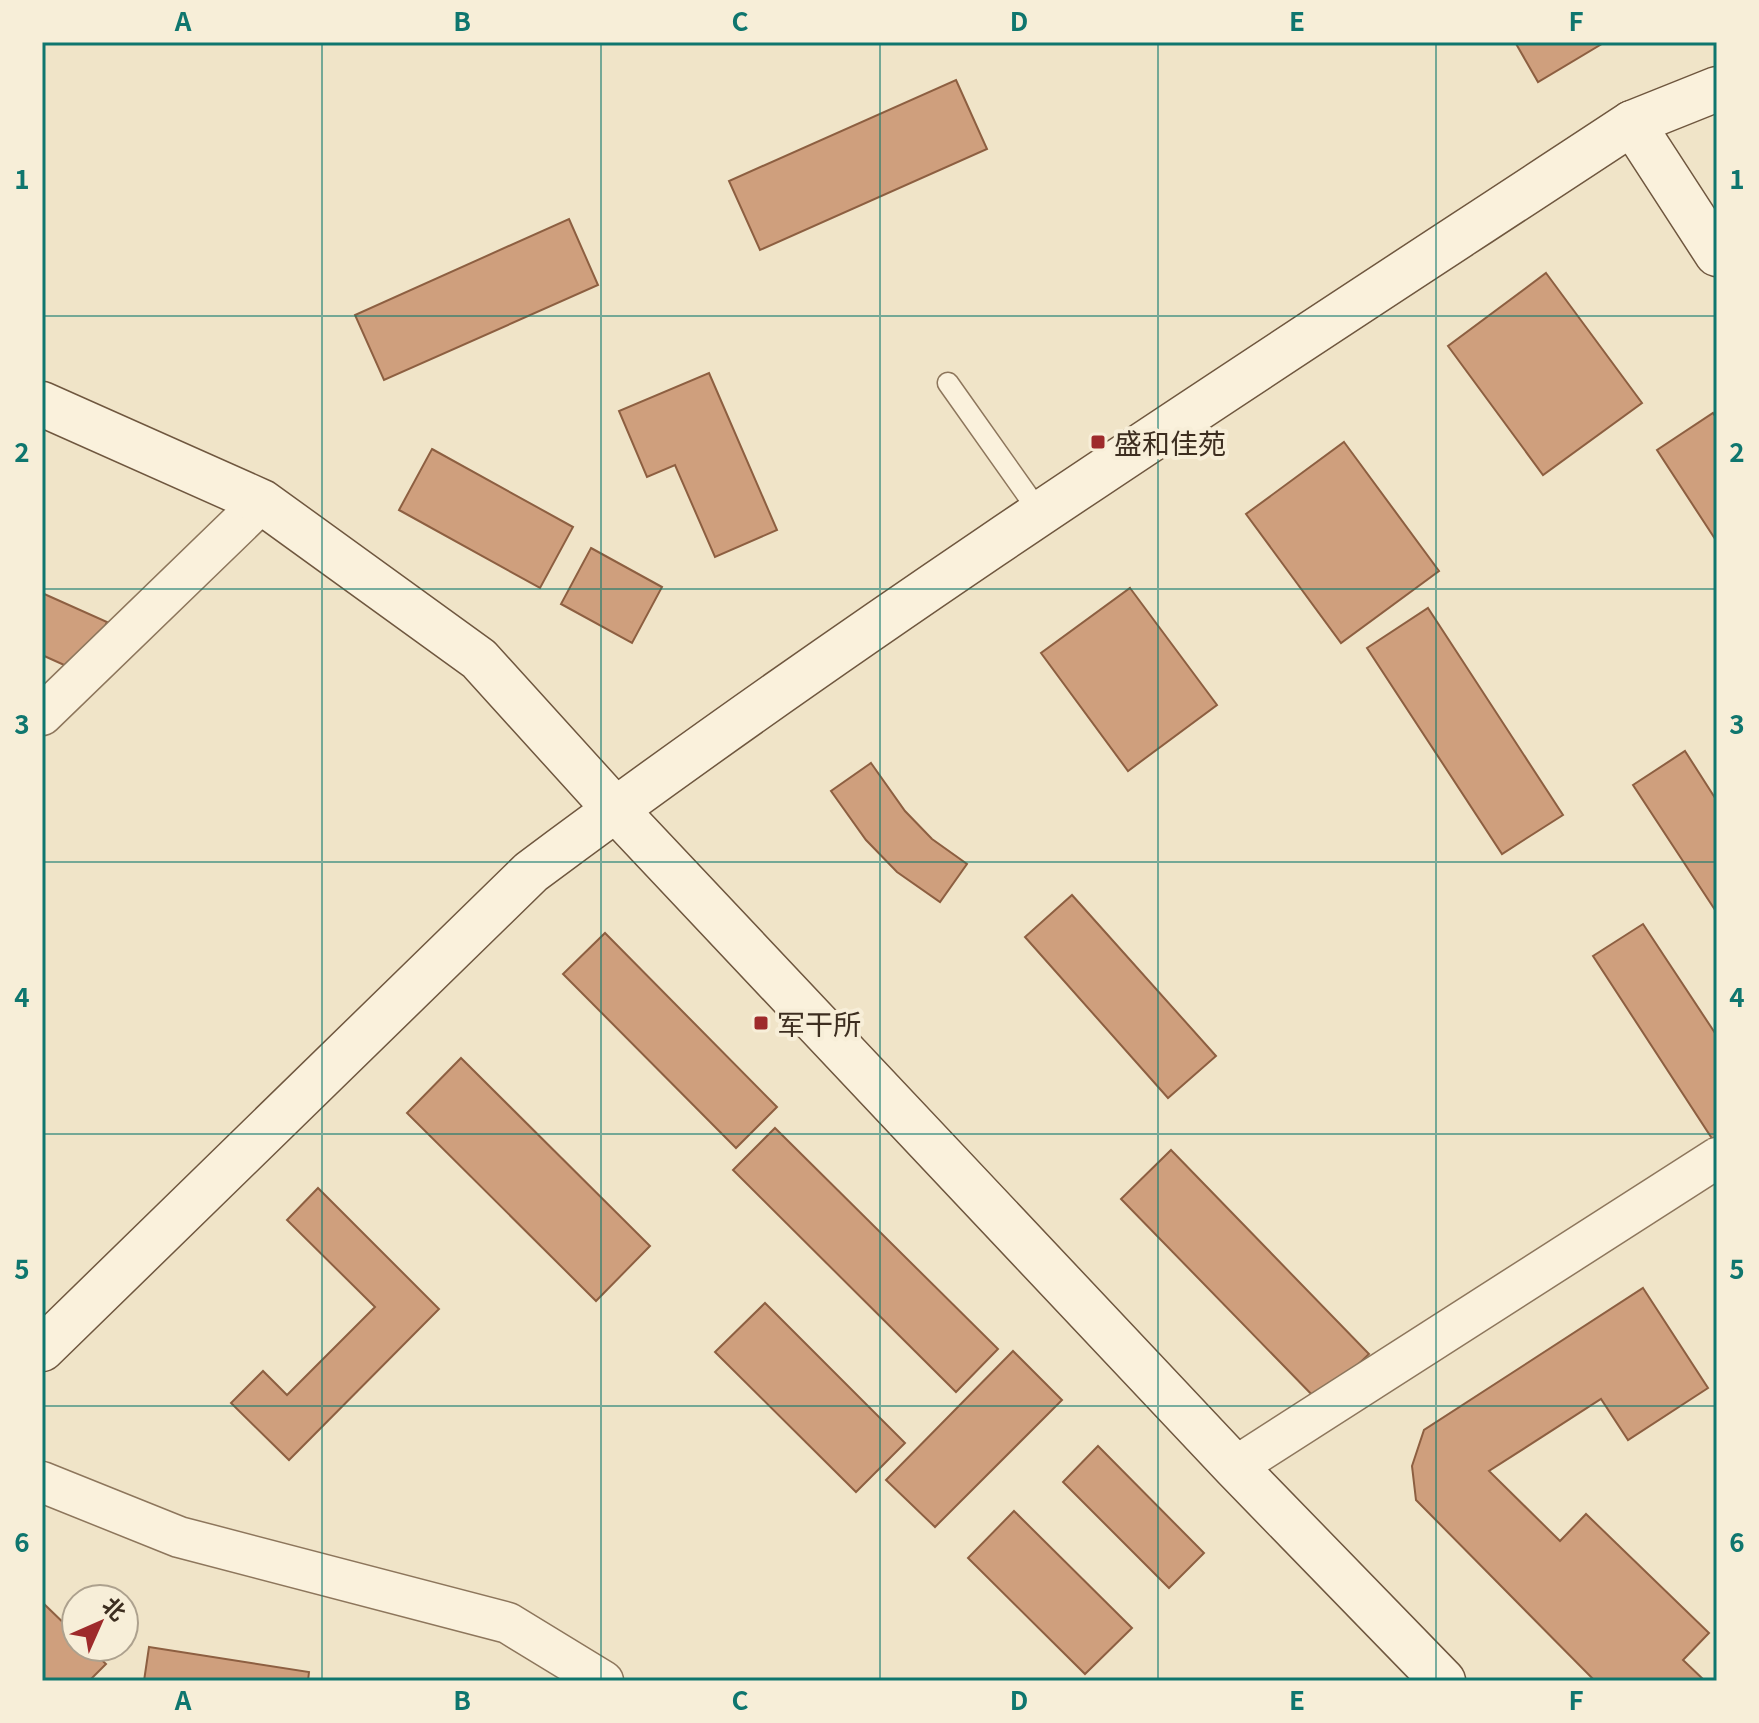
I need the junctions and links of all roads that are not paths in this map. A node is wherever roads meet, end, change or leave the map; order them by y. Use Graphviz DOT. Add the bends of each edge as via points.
graph roads {
  1 [pos="1717,89"];
  2 [pos="1632,123"];
  3 [pos="1717,254"];
  4 [pos="948,383"];
  5 [pos="42,404"];
  6 [pos="262,502"];
  7 [pos="1040,513"];
  8 [pos="42,715"];
  9 [pos="615,809"];
  10 [pos="1717,1158"];
  11 [pos="42,1349"];
  12 [pos="1235,1467"];
  13 [pos="42,1482"];
  14 [pos="603,1681"];
  15 [pos="1443,1681"];
  1 -- 2 [label="street"];
  2 -- 3 [label="street"];
  2 -- 7 [label="street"];
  4 -- 7 [label="lane"];
  5 -- 6 [label="street"];
  6 -- 8 [label="street"];
  6 -- 9 [label="street" via="479,659"];
  7 -- 9 [label="street"];
  9 -- 11 [label="street" via="531,872"];
  9 -- 12 [label="street"];
  10 -- 12 [label="street"];
  12 -- 15 [label="street"];
  13 -- 14 [label="street" via="179,1537 508,1623"];
}
